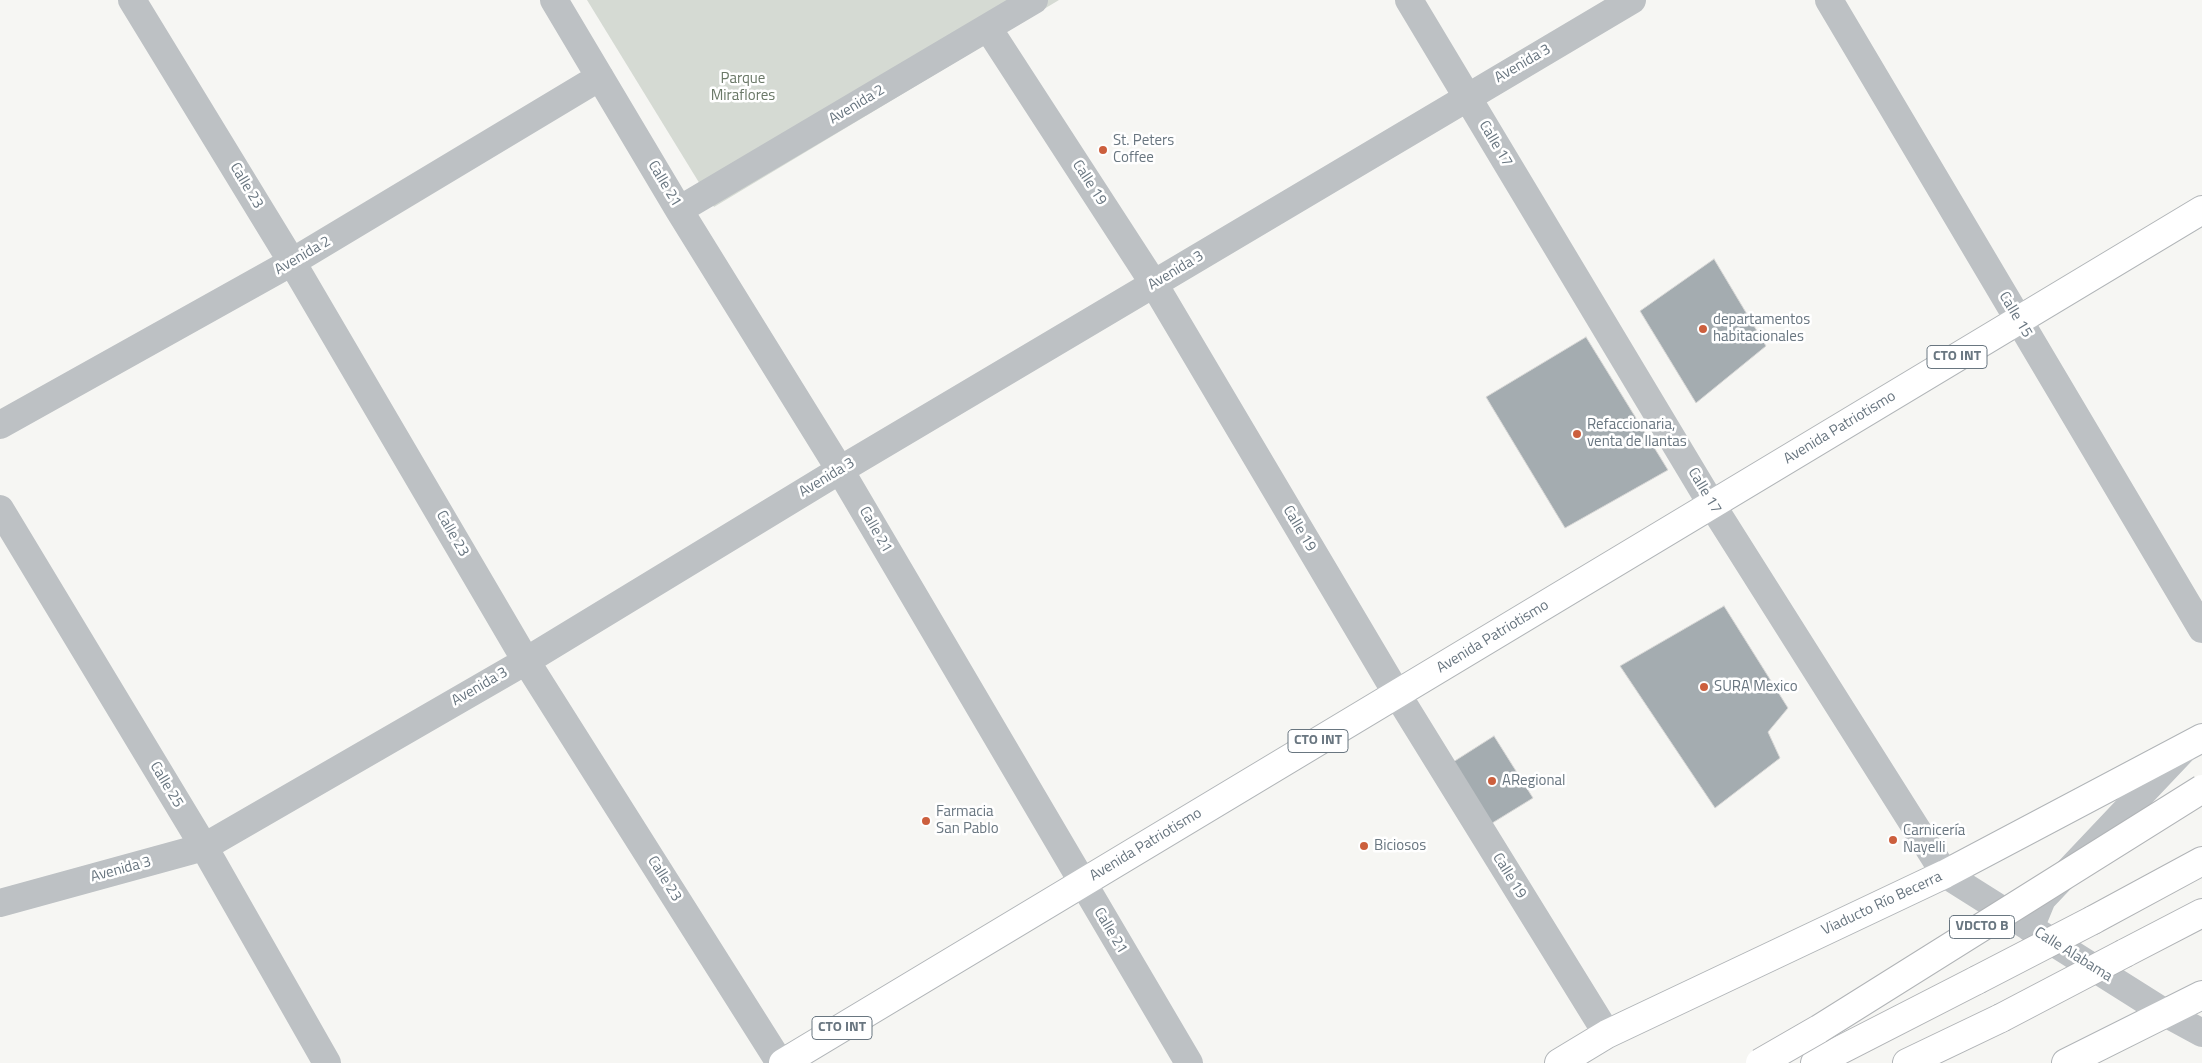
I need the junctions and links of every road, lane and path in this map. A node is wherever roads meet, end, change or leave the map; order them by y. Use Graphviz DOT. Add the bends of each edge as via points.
graph roads {
  1 [pos="132,0"];
  2 [pos="554,0"];
  3 [pos="1034,0"];
  4 [pos="1409,0"];
  5 [pos="1632,0"];
  6 [pos="1829,0"];
  7 [pos="988,28"];
  8 [pos="600,77"];
  9 [pos="1467,96"];
  10 [pos="679,210"];
  11 [pos="2202,210"];
  12 [pos="292,262"];
  13 [pos="1154,284"];
  14 [pos="2018,320"];
  15 [pos="0,425"];
  16 [pos="840,470"];
  17 [pos="1712,505"];
  18 [pos="0,509"];
  19 [pos="2202,629"];
  20 [pos="526,661"];
  21 [pos="1397,694"];
  22 [pos="2194,743"];
  23 [pos="2202,789"];
  24 [pos="204,847"];
  25 [pos="2202,862"];
  26 [pos="1945,874"];
  27 [pos="1082,883"];
  28 [pos="0,903"];
  29 [pos="2202,912"];
  30 [pos="2030,928"];
  31 [pos="2202,995"];
  32 [pos="2167,1014"];
  33 [pos="2202,1033"];
  34 [pos="1607,1034"];
  35 [pos="327,1063"];
  36 [pos="782,1063"];
  37 [pos="1190,1063"];
  38 [pos="1559,1063"];
  39 [pos="1760,1063"];
  40 [pos="1815,1063"];
  41 [pos="1907,1063"];
  42 [pos="2066,1063"];
  1 -- 12 [label="street, Calle 23"];
  2 -- 8 [label="street, Calle 21"];
  3 -- 7 [label="street, Avenida 2"];
  4 -- 9 [label="street, Calle 17"];
  5 -- 9 [label="street, Avenida 3"];
  6 -- 14 [label="street, Calle 15"];
  7 -- 10 [label="street, Avenida 2"];
  7 -- 13 [label="street, Calle 19"];
  8 -- 10 [label="street, Calle 21"];
  8 -- 12 [label="street, Avenida 2"];
  9 -- 13 [label="street, Avenida 3"];
  9 -- 17 [label="street, Calle 17"];
  10 -- 16 [label="street, Calle 21"];
  11 -- 14 [label="main road, Avenida Patriotismo / CTO INT"];
  12 -- 15 [label="street, Avenida 2"];
  12 -- 20 [label="street, Calle 23"];
  13 -- 16 [label="street, Avenida 3"];
  13 -- 21 [label="street, Calle 19"];
  14 -- 17 [label="main road, Avenida Patriotismo / CTO INT"];
  14 -- 19 [label="street, Calle 15"];
  16 -- 20 [label="street, Avenida 3"];
  16 -- 27 [label="street, Calle 21"];
  17 -- 21 [label="main road, Avenida Patriotismo / CTO INT"];
  17 -- 26 [label="street, Calle 17"];
  18 -- 24 [label="street, Calle 25"];
  20 -- 24 [label="street, Avenida 3"];
  20 -- 36 [label="street, Calle 23"];
  21 -- 27 [label="main road, Avenida Patriotismo / CTO INT"];
  21 -- 34 [label="street, Calle 19"];
  22 -- 26 [label="main road, Viaducto Río Becerra"];
  22 -- 30 [label="street" via="2042,900"];
  23 -- 39 [label="main road, VDCTO B, bridge" via="1819,1030"];
  24 -- 28 [label="street, Avenida 3"];
  24 -- 35 [label="street, Calle 25"];
  25 -- 40 [label="main road, VDCTO B, bridge"];
  26 -- 30 [label="street, Calle Alabama"];
  26 -- 34 [label="main road, Viaducto Río Becerra"];
  27 -- 36 [label="main road, Avenida Patriotismo / CTO INT"];
  27 -- 37 [label="street, Calle 21"];
  29 -- 41 [label="main road, bridge" via="2001,1018"];
  30 -- 32 [label="street, Calle Alabama"];
  31 -- 32 [label="main road"];
  32 -- 33 [label="street, Calle Alabama"];
  32 -- 42 [label="main road"];
  34 -- 38 [label="main road, Viaducto Río Becerra"];
}
